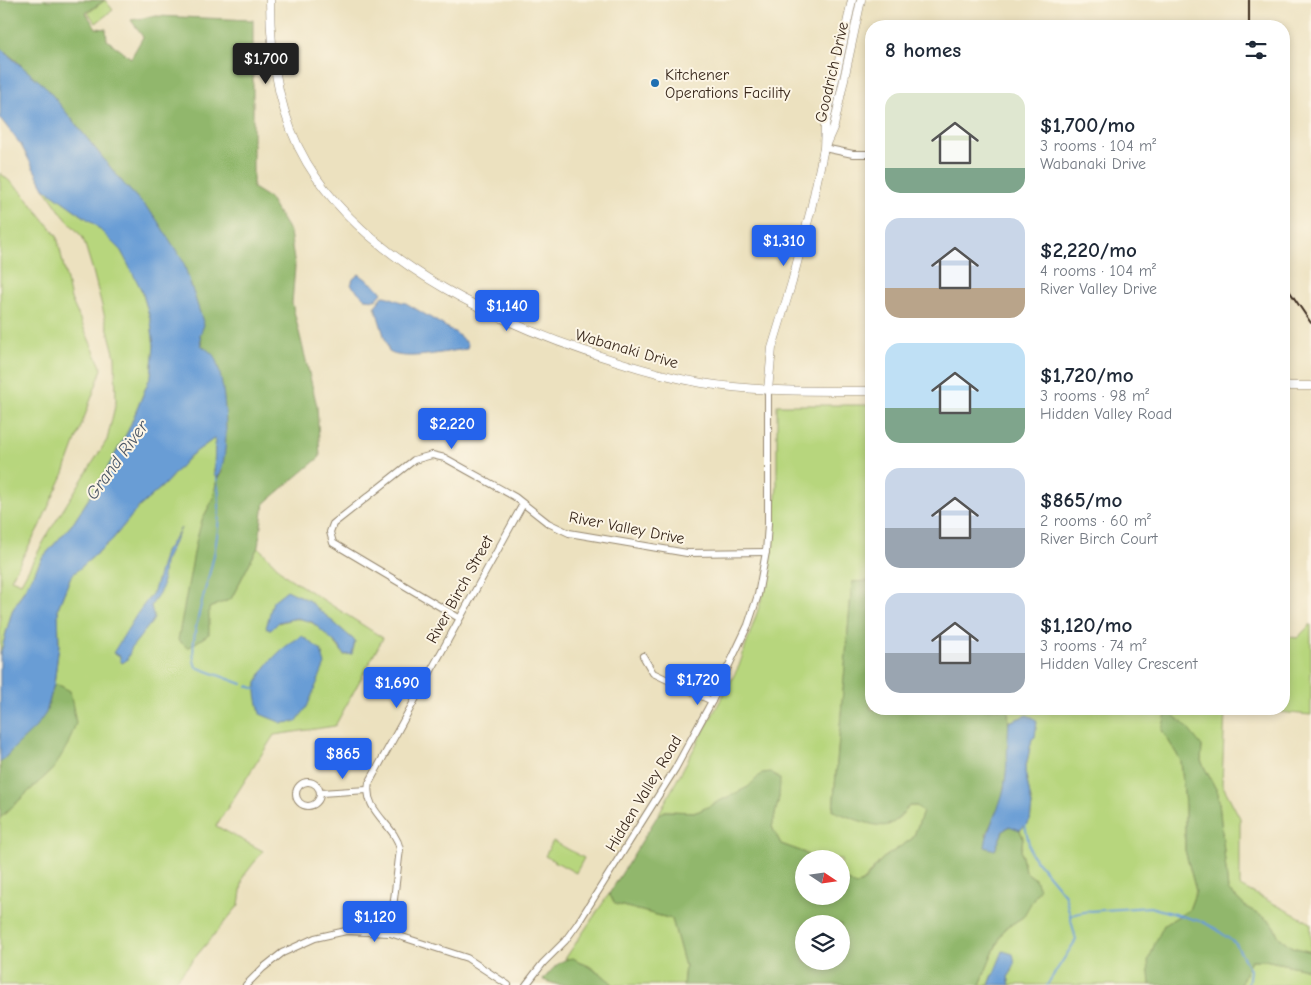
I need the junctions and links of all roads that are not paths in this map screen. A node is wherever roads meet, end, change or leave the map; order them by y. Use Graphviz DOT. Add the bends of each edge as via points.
graph roads {
  1 [pos="270,0"];
  2 [pos="852,0"];
  3 [pos="861,0"];
  4 [pos="824,148"];
  5 [pos="865,154"];
  6 [pos="1290,386"];
  7 [pos="1311,386"];
  8 [pos="768,390"];
  9 [pos="865,391"];
  10 [pos="523,504"];
  11 [pos="766,552"];
  12 [pos="459,618"];
  13 [pos="643,656"];
  14 [pos="712,701"];
  15 [pos="367,790"];
  16 [pos="321,793"];
  17 [pos="390,933"];
  18 [pos="246,985"];
  19 [pos="508,985"];
  20 [pos="526,985"];
  1 -- 8 [label="street, Wabanaki Drive" via="270,40 275,78 290,127 306,161 336,204 384,249 489,312 561,343 647,371 692,381"];
  2 -- 4 [label="street, Goodrich Drive" via="825,126"];
  3 -- 4 [label="street, Goodrich Drive" via="834,126"];
  4 -- 5 [label="street"];
  4 -- 8 [label="street, Goodrich Drive" via="772,348"];
  6 -- 7 [label="street"];
  8 -- 9 [label="street, Wabanaki Drive"];
  8 -- 11 [label="street, Hidden Valley Road"];
  10 -- 11 [label="street, River Valley Drive" via="548,523 569,533 687,553"];
  10 -- 12 [label="street, River Birch Street"];
  10 -- 12 [label="street, River Valley Drive" via="445,458 432,455 414,460 333,524 330,532 333,543"];
  11 -- 14 [label="street, Hidden Valley Road" via="758,596 748,625"];
  12 -- 15 [label="street, River Birch Street"];
  13 -- 14 [label="street" via="653,673"];
  14 -- 20 [label="street, Hidden Valley Road" via="675,769 578,923"];
  15 -- 16 [label="street"];
  15 -- 17 [label="street" via="375,812 397,838 400,849"];
  17 -- 18 [label="street" via="346,931 315,938 282,953"];
  17 -- 19 [label="street" via="467,958"];
}
